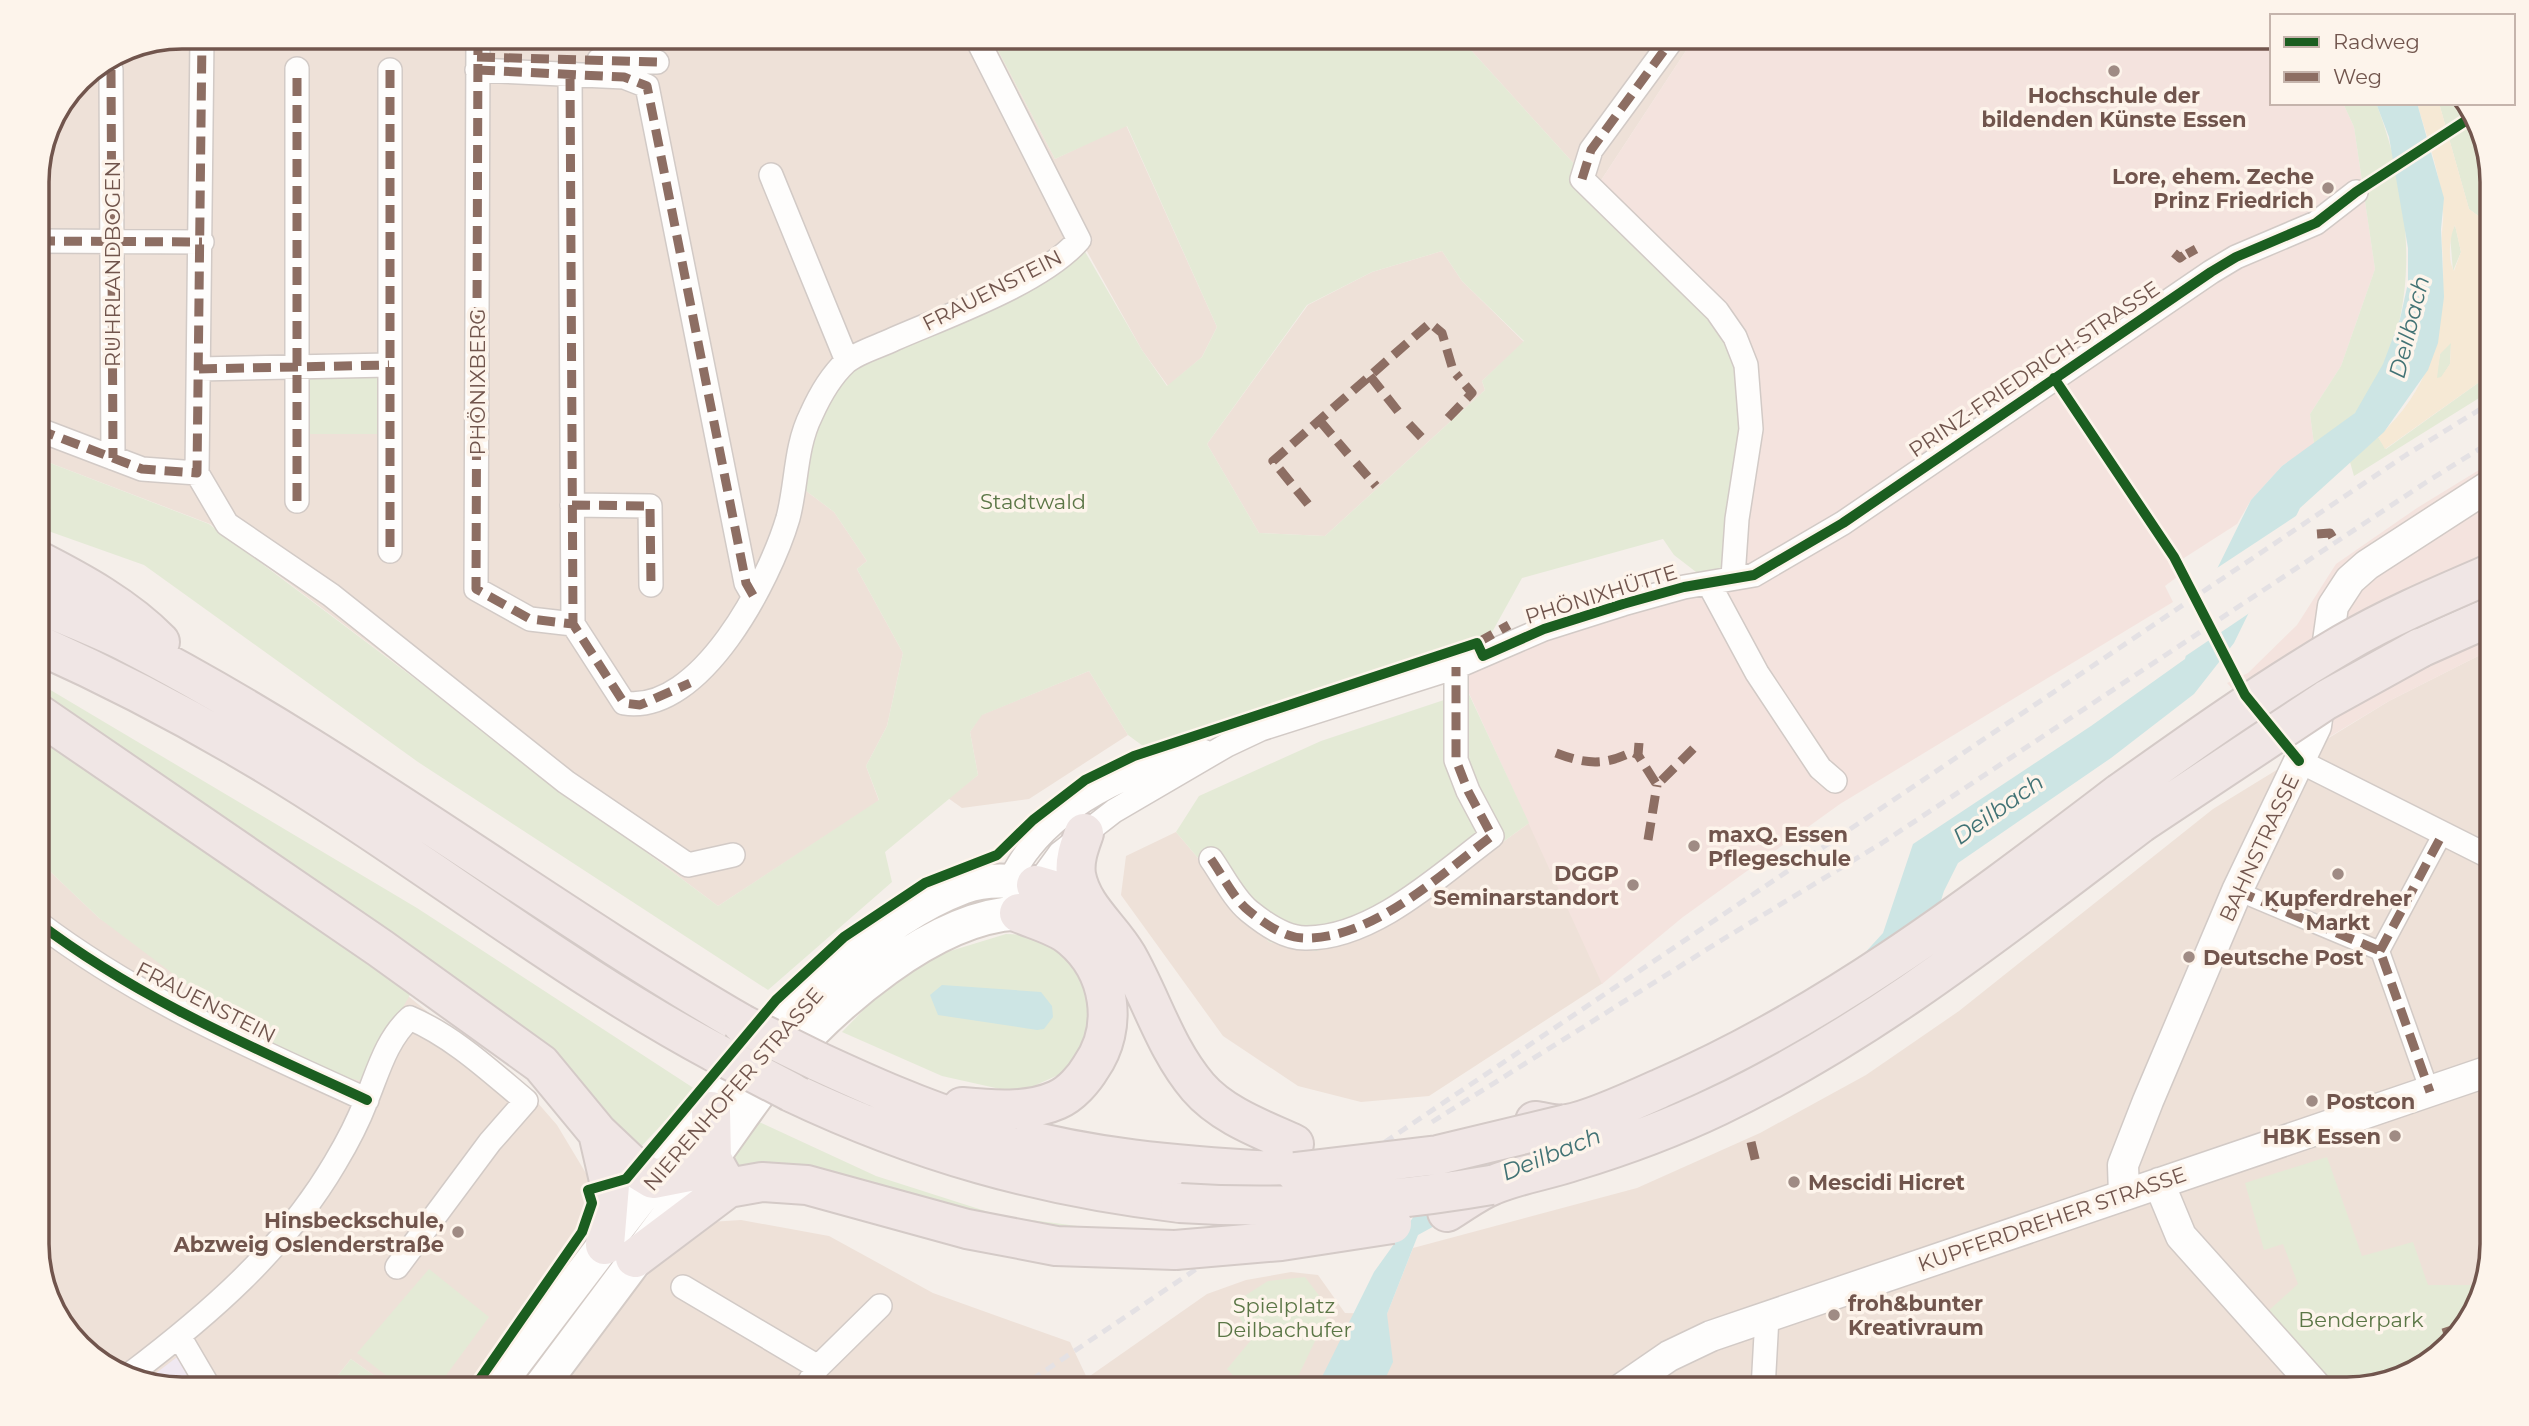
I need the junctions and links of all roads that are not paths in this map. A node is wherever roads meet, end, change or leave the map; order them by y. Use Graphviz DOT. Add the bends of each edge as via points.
graph roads {
  1 [pos="202,49"];
  2 [pos="982,49"];
  3 [pos="1665,49"];
  4 [pos="477,54"];
  5 [pos="657,62"];
  6 [pos="298,69"];
  7 [pos="111,70"];
  8 [pos="390,70"];
  9 [pos="570,73"];
  10 [pos="771,175"];
  11 [pos="2356,192"];
  12 [pos="49,241"];
  13 [pos="112,242"];
  14 [pos="202,242"];
  15 [pos="847,361"];
  16 [pos="390,365"];
  17 [pos="298,366"];
  18 [pos="199,369"];
  19 [pos="49,434"];
  20 [pos="113,458"];
  21 [pos="197,473"];
  22 [pos="2480,492"];
  23 [pos="297,501"];
  24 [pos="572,506"];
  25 [pos="390,551"];
  26 [pos="49,567"];
  27 [pos="1733,577"];
  28 [pos="2480,578"];
  29 [pos="1709,584"];
  30 [pos="651,585"];
  31 [pos="754,597"];
  32 [pos="49,608"];
  33 [pos="2480,621"];
  34 [pos="573,624"];
  35 [pos="49,649"];
  36 [pos="1456,667"];
  37 [pos="199,682"];
  38 [pos="49,721"];
  39 [pos="1227,745"];
  40 [pos="2299,761"];
  41 [pos="1835,781"];
  42 [pos="2443,833"];
  43 [pos="1083,834"];
  44 [pos="2480,852"];
  45 [pos="733,855"];
  46 [pos="1211,859"];
  47 [pos="2237,891"];
  48 [pos="1021,893"];
  49 [pos="1094,914"];
  50 [pos="49,931"];
  51 [pos="2380,951"];
  52 [pos="2480,1074"];
  53 [pos="2430,1092"];
  54 [pos="367,1100"];
  55 [pos="903,1100"];
  56 [pos="711,1111"];
  57 [pos="598,1133"];
  58 [pos="1294,1158"];
  59 [pos="715,1172"];
  60 [pos="653,1179"];
  61 [pos="2159,1183"];
  62 [pos="1491,1185"];
  63 [pos="2124,1195"];
  64 [pos="620,1252"];
  65 [pos="397,1267"];
  66 [pos="683,1287"];
  67 [pos="880,1306"];
  68 [pos="1767,1317"];
  69 [pos="179,1336"];
  70 [pos="818,1367"];
  71 [pos="137,1369"];
  72 [pos="203,1377"];
  73 [pos="506,1377"];
  74 [pos="546,1377"];
  75 [pos="812,1377"];
  76 [pos="1638,1377"];
  77 [pos="1764,1377"];
  78 [pos="2307,1377"];
  1 -- 14 [label="street"];
  2 -- 15 [label="street, FRAUENSTEIN" via="1079,240 1063,258 996,293"];
  3 -- 27 [label="street" via="1591,150 1582,179 1717,311 1735,337 1746,365 1751,429"];
  4 -- 5 [label="street"];
  4 -- 9 [label="street"];
  4 -- 34 [label="street, PHÖNIXBERG" via="476,589 530,619"];
  6 -- 17 [label="street"];
  7 -- 13 [label="street, RUHRLANDBOGEN"];
  8 -- 16 [label="street"];
  9 -- 24 [label="street"];
  9 -- 31 [label="street" via="624,77 647,86 746,583"];
  10 -- 15 [label="street"];
  11 -- 27 [label="street, PRINZ-FRIEDRICH-STRASSE" via="2316,223 2211,272 1843,523 1754,575"];
  12 -- 13 [label="street"];
  13 -- 14 [label="street"];
  13 -- 20 [label="street, RUHRLANDBOGEN"];
  14 -- 18 [label="street"];
  15 -- 31 [label="street" via="810,416 779,547"];
  16 -- 17 [label="street"];
  16 -- 25 [label="street"];
  17 -- 18 [label="street"];
  17 -- 23 [label="street"];
  18 -- 21 [label="street"];
  19 -- 20 [label="street"];
  20 -- 21 [label="street" via="142,469"];
  21 -- 45 [label="street" via="228,524 354,613 566,782 688,865"];
  22 -- 40 [label="street, BAHNSTRASSE" via="2367,565 2340,594 2328,623 2316,726"];
  24 -- 30 [label="street" via="650,506"];
  24 -- 34 [label="street"];
  26 -- 37 [label="highway" via="143,625"];
  27 -- 29 [label="street, PHÖNIXHÜTTE"];
  28 -- 58 [label="highway, bridge" via="2400,613 2300,670 2120,793 1944,925 1846,990 1701,1071 1567,1124 1522,1120"];
  29 -- 36 [label="street, PHÖNIXHÜTTE" via="1684,587 1544,629"];
  29 -- 41 [label="street" via="1757,673 1820,768"];
  31 -- 34 [label="street" via="722,646 690,683 640,705 624,703"];
  32 -- 37 [label="highway" via="123,640"];
  33 -- 62 [label="highway, bridge" via="2420,648 2326,700 2141,823 1964,957 1783,1073 1649,1135"];
  35 -- 62 [label="highway, bridge" via="241,748 545,950 716,1054 877,1130 1056,1186 1180,1203 1354,1205"];
  36 -- 39 [label="street, PHÖNIXHÜTTE" via="1261,729"];
  36 -- 46 [label="street" via="1456,760 1492,836 1375,920 1347,932 1305,939 1280,932 1247,910"];
  37 -- 55 [label="highway, bridge" via="742,1024"];
  38 -- 57 [label="highway" via="541,1064"];
  39 -- 43 [label="street, PHÖNIXHÜTTE"];
  39 -- 48 [label="street, PHÖNIXHÜTTE" via="1165,761 1095,794 1030,847"];
  40 -- 42 [label="street"];
  40 -- 47 [label="street, BAHNSTRASSE"];
  42 -- 44 [label="street"];
  42 -- 51 [label="street"];
  43 -- 48 [label="street, PHÖNIXHÜTTE"];
  43 -- 49 [label="highway" via="1076,875"];
  47 -- 51 [label="street"];
  47 -- 63 [label="street, BAHNSTRASSE" via="2123,1165"];
  48 -- 49 [label="highway" via="1060,892"];
  48 -- 55 [label="highway" via="1092,962 1105,989 1110,1022 1104,1048 1084,1079 1059,1100 1027,1108 984,1109"];
  48 -- 56 [label="main road, NIERENHOFER STRASSE" via="965,887 880,935 766,1044"];
  48 -- 59 [label="main road, NIERENHOFER STRASSE" via="997,914 937,939 890,967 843,1004 778,1069"];
  49 -- 58 [label="highway" via="1126,955 1159,1027 1199,1088"];
  50 -- 54 [label="street, FRAUENSTEIN" via="90,962 169,1008"];
  51 -- 53 [label="street"];
  52 -- 53 [label="street, KUPFERDREHER STRASSE"];
  53 -- 61 [label="street, KUPFERDREHER STRASSE"];
  54 -- 65 [label="street" via="397,1030 410,1018 469,1054 526,1101"];
  54 -- 69 [label="street" via="334,1164 294,1222 246,1277"];
  55 -- 58 [label="highway" via="977,1126 1132,1160 1201,1167"];
  56 -- 59 [label="highway"];
  56 -- 60 [label="main road, NIERENHOFER STRASSE"];
  57 -- 60 [label="highway"];
  57 -- 64 [label="highway"];
  59 -- 60 [label="highway"];
  59 -- 62 [label="highway, bridge" via="807,1185 967,1228 1056,1246 1175,1250 1281,1241 1401,1222 1447,1212"];
  59 -- 64 [label="highway"];
  60 -- 64 [label="main road, NIERENHOFER STRASSE"];
  61 -- 63 [label="street, KUPFERDREHER STRASSE"];
  61 -- 78 [label="street" via="2181,1236"];
  63 -- 68 [label="street, KUPFERDREHER STRASSE"];
  64 -- 73 [label="main road, NIERENHOFER STRASSE"];
  64 -- 74 [label="main road, NIERENHOFER STRASSE"];
  66 -- 70 [label="street"];
  67 -- 70 [label="street"];
  68 -- 76 [label="street, KUPFERDREHER STRASSE" via="1711,1336"];
  68 -- 77 [label="street"];
  69 -- 71 [label="street"];
  69 -- 72 [label="street"];
  70 -- 75 [label="street"];
}
